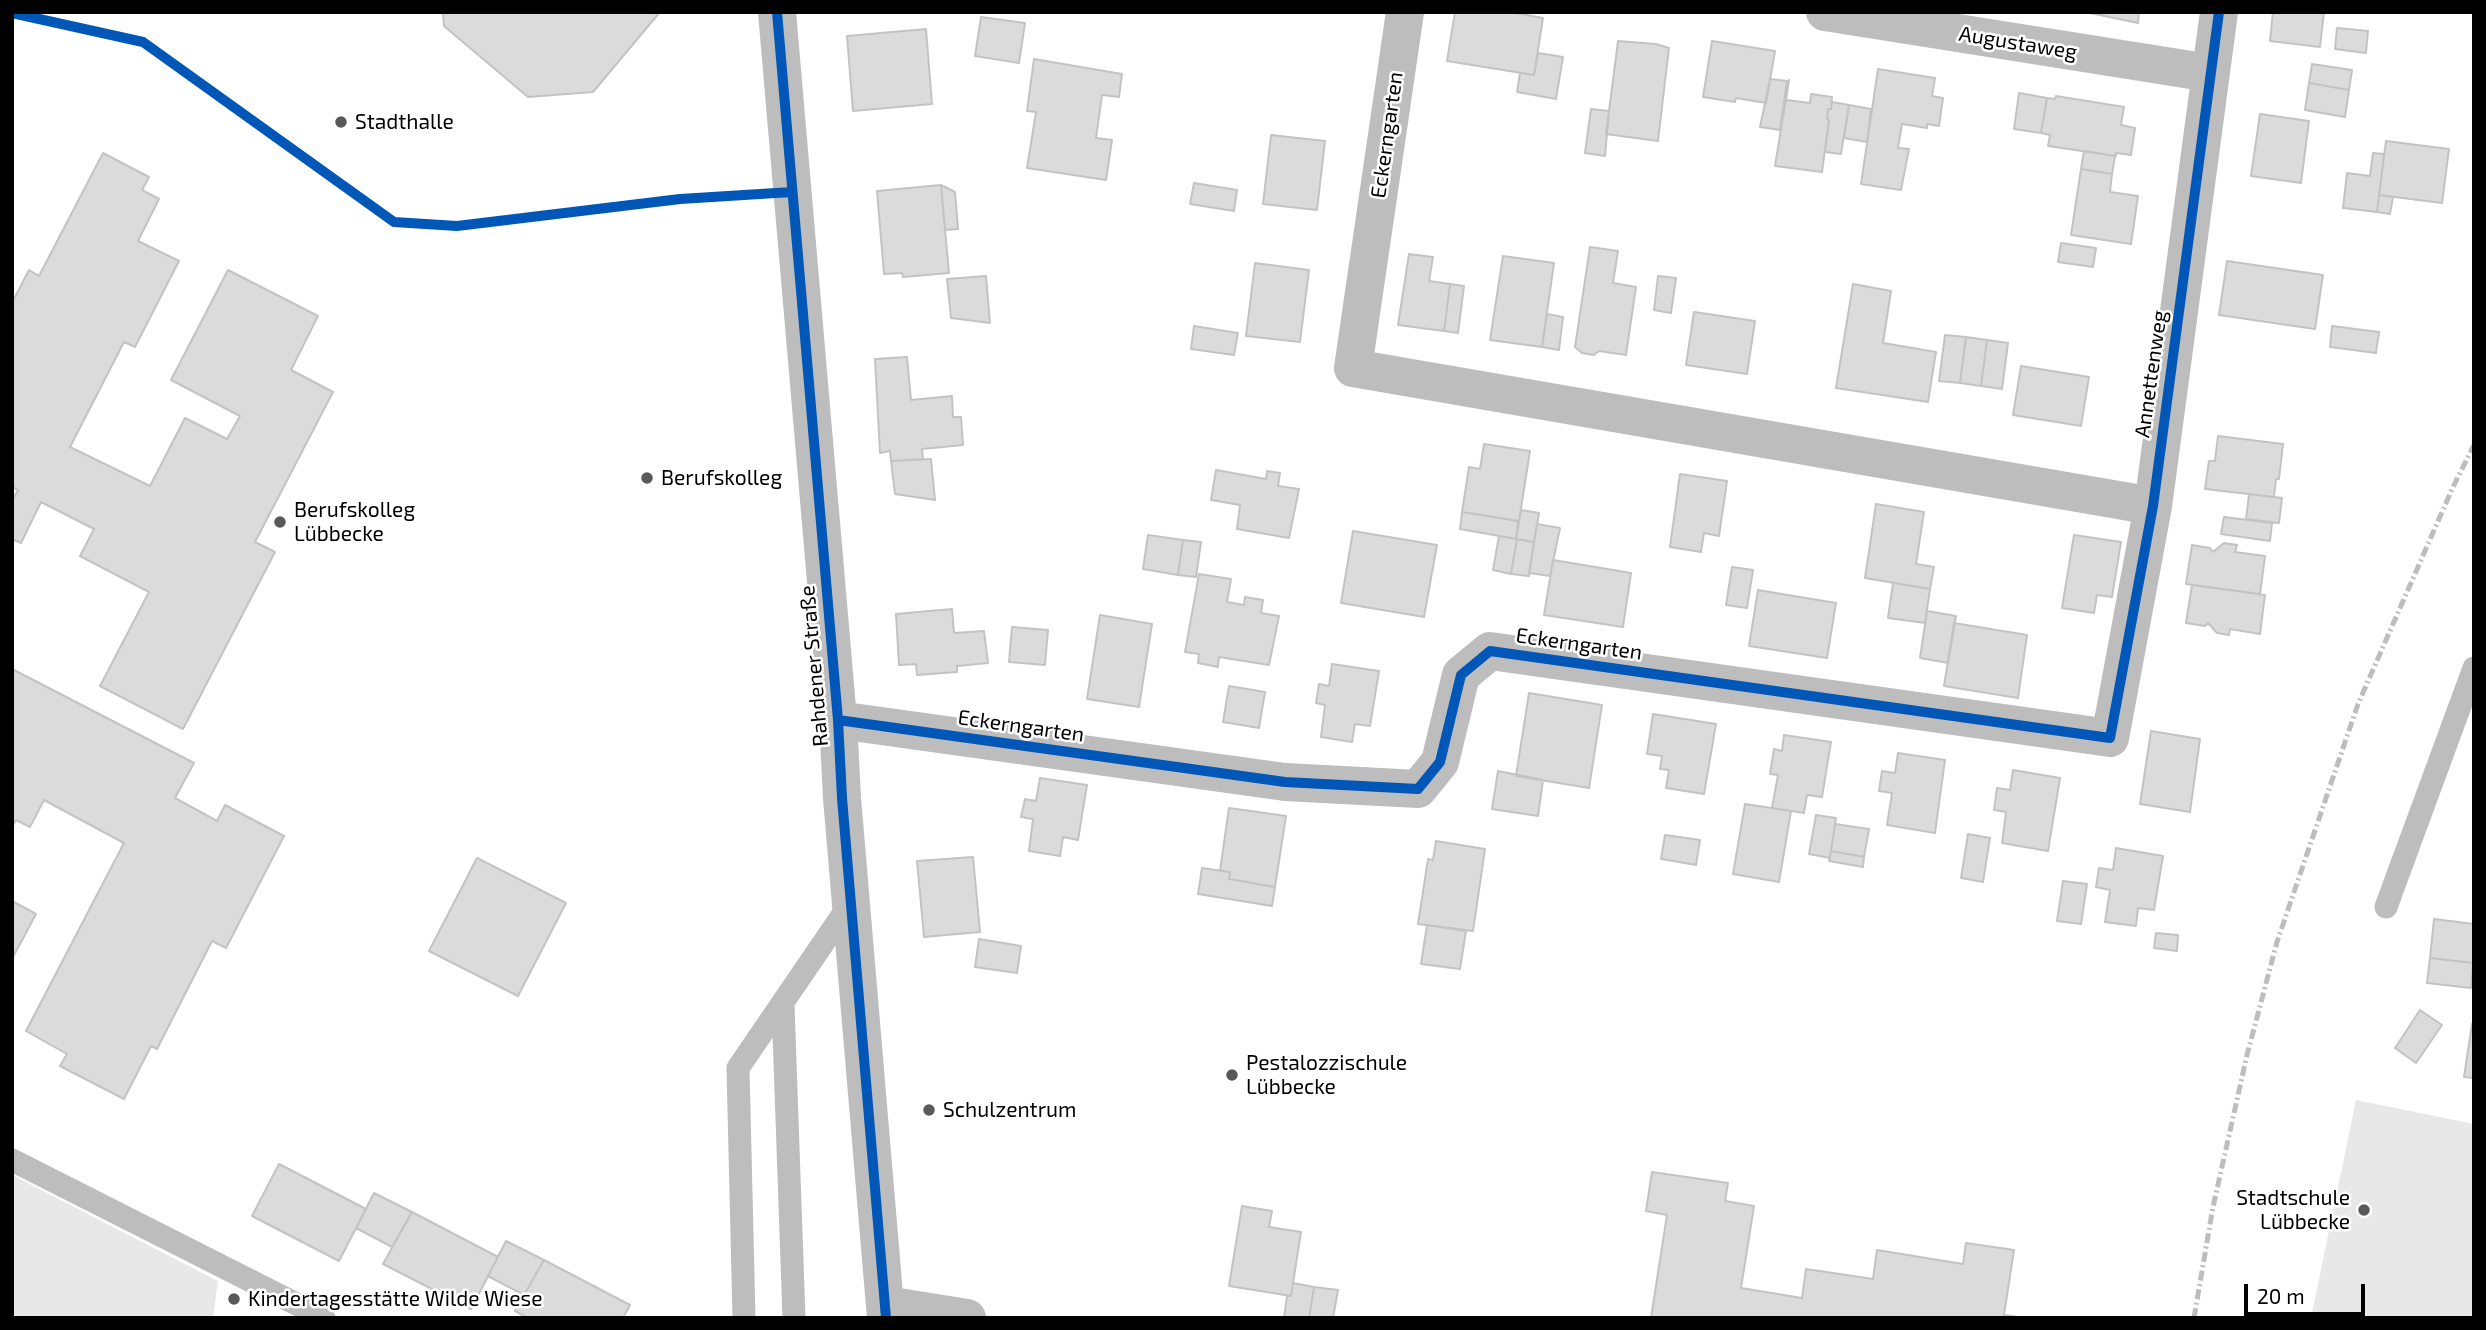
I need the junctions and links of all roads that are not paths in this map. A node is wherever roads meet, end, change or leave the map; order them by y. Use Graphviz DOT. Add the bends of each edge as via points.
graph roads {
  1 [pos="777,12"];
  2 [pos="1405,12"];
  3 [pos="1825,12"];
  4 [pos="2219,12"];
  5 [pos="2210,73"];
  6 [pos="2153,506"];
  7 [pos="2474,668"];
  8 [pos="838,720"];
  9 [pos="2110,738"];
  10 [pos="851,901"];
  11 [pos="2386,907"];
  12 [pos="783,1004"];
  13 [pos="12,1160"];
  14 [pos="886,1311"];
  15 [pos="324,1318"];
  16 [pos="744,1318"];
  17 [pos="794,1318"];
  18 [pos="967,1318"];
  1 -- 8 [label="street, Rahdener Straße"];
  2 -- 6 [label="street, Eckerngarten" via="1353,368"];
  3 -- 5 [label="street, Augustaweg"];
  4 -- 5 [label="street, Annettenweg"];
  5 -- 6 [label="street, Annettenweg"];
  6 -- 9 [label="street, Annettenweg"];
  7 -- 11 [label="lane"];
  8 -- 9 [label="street, Eckerngarten" via="1285,782 1418,789 1440,762 1461,675 1490,651"];
  8 -- 10 [label="street, Rahdener Straße"];
  10 -- 12 [label="lane"];
  10 -- 14 [label="street, Rahdener Straße"];
  12 -- 16 [label="lane" via="738,1068"];
  12 -- 17 [label="lane"];
  13 -- 15 [label="lane"];
  14 -- 18 [label="street"];
}
